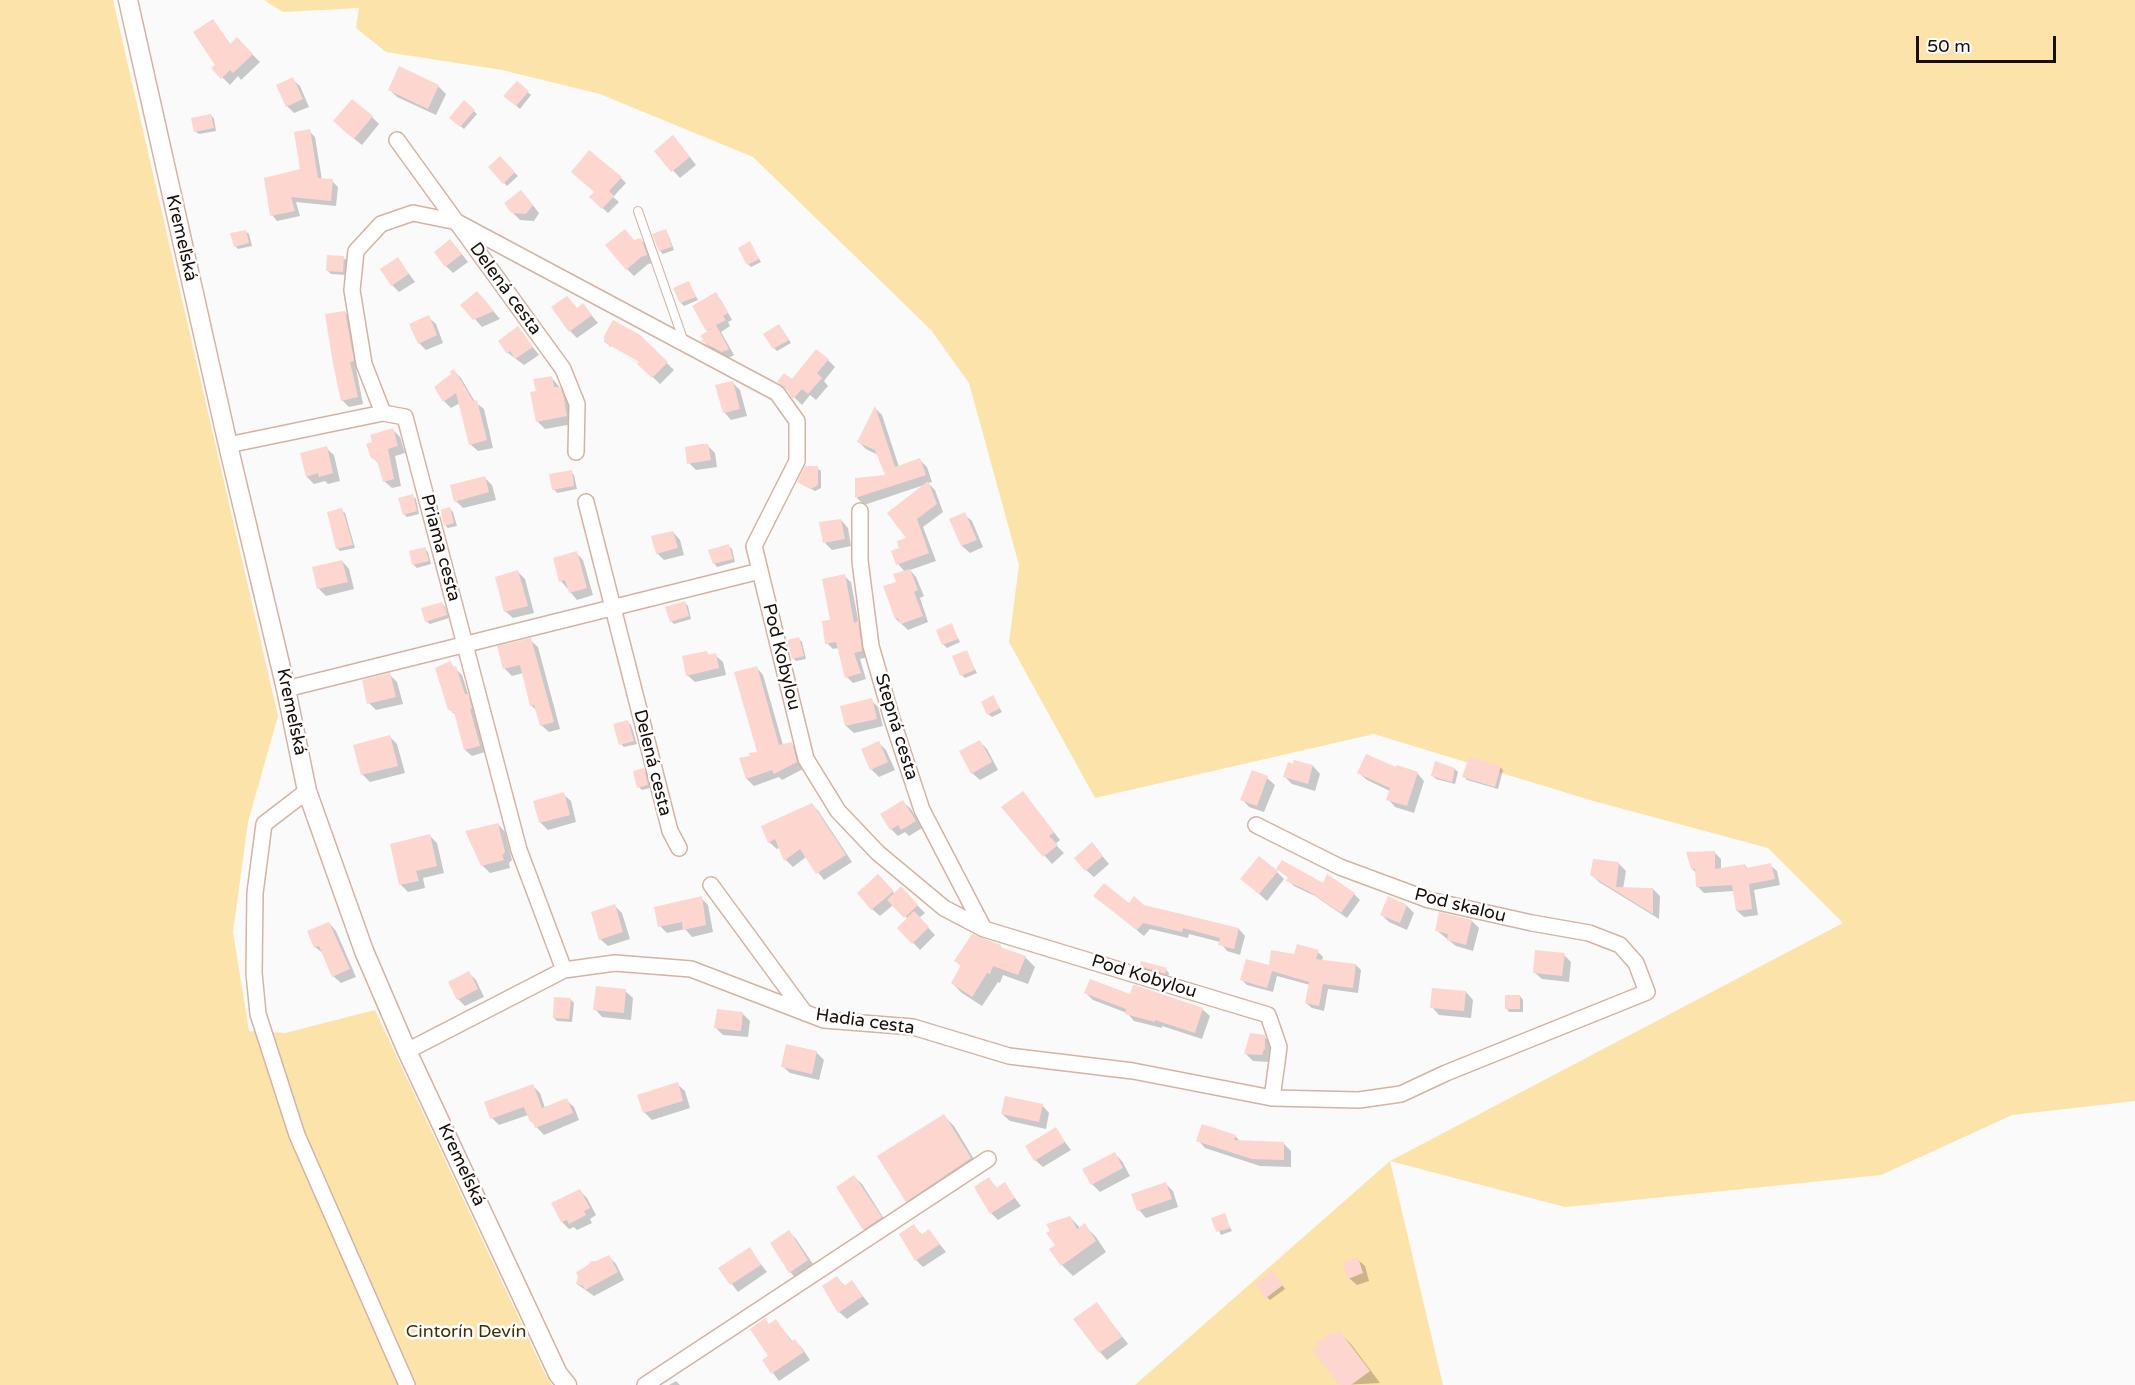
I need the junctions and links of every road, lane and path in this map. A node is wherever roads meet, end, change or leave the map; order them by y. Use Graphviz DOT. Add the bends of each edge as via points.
graph roads {
  1 [pos="128,0"];
  2 [pos="397,140"];
  3 [pos="638,212"];
  4 [pos="457,222"];
  5 [pos="685,344"];
  6 [pos="383,413"];
  7 [pos="228,446"];
  8 [pos="576,452"];
  9 [pos="586,502"];
  10 [pos="860,512"];
  11 [pos="760,571"];
  12 [pos="613,607"];
  13 [pos="466,644"];
  14 [pos="286,689"];
  15 [pos="307,791"];
  16 [pos="1256,825"];
  17 [pos="679,848"];
  18 [pos="711,885"];
  19 [pos="984,929"];
  20 [pos="564,970"];
  21 [pos="805,1013"];
  22 [pos="407,1050"];
  23 [pos="1272,1098"];
  24 [pos="988,1159"];
  25 [pos="407,1385"];
  26 [pos="567,1385"];
  27 [pos="645,1385"];
  1 -- 7 [label="street, Kremeľská"];
  2 -- 4 [label="street, Delená cesta"];
  3 -- 5 [label="lane"];
  4 -- 5 [label="street, Pod Kobylou"];
  4 -- 6 [label="street" via="413,213 381,224 357,251 352,290 362,354"];
  4 -- 8 [label="street, Delená cesta" via="563,369 577,404"];
  5 -- 11 [label="street, Pod Kobylou" via="777,393 796,422 796,461 754,546"];
  6 -- 7 [label="street"];
  6 -- 13 [label="street, Priama cesta" via="405,417"];
  7 -- 14 [label="street, Kremeľská"];
  9 -- 12 [label="street, Delená cesta"];
  10 -- 19 [label="street, Stepná cesta" via="860,561 871,646 892,719 922,810"];
  11 -- 12 [label="street"];
  11 -- 19 [label="street, Pod Kobylou" via="806,759 838,811 878,853 944,908"];
  12 -- 13 [label="street"];
  12 -- 17 [label="street, Delená cesta" via="670,831"];
  13 -- 14 [label="street"];
  13 -- 20 [label="street, Priama cesta" via="519,850"];
  14 -- 15 [label="street, Kremeľská"];
  15 -- 22 [label="street, Kremeľská" via="364,951"];
  15 -- 25 [label="street" via="264,824 255,892 258,1014 297,1135"];
  16 -- 23 [label="street, Pod skalou" via="1340,867 1429,900 1589,933 1620,945 1636,963 1647,992 1401,1094 1359,1100"];
  18 -- 21 [label="street"];
  19 -- 23 [label="street, Pod Kobylou" via="1268,1015 1279,1047"];
  20 -- 21 [label="street, Hadia cesta" via="615,963 691,969"];
  20 -- 22 [label="street, Hadia cesta"];
  21 -- 23 [label="street, Hadia cesta" via="824,1020 913,1026 1009,1056 1133,1071"];
  22 -- 26 [label="street, Kremeľská" via="558,1374"];
  24 -- 27 [label="street"];
}
